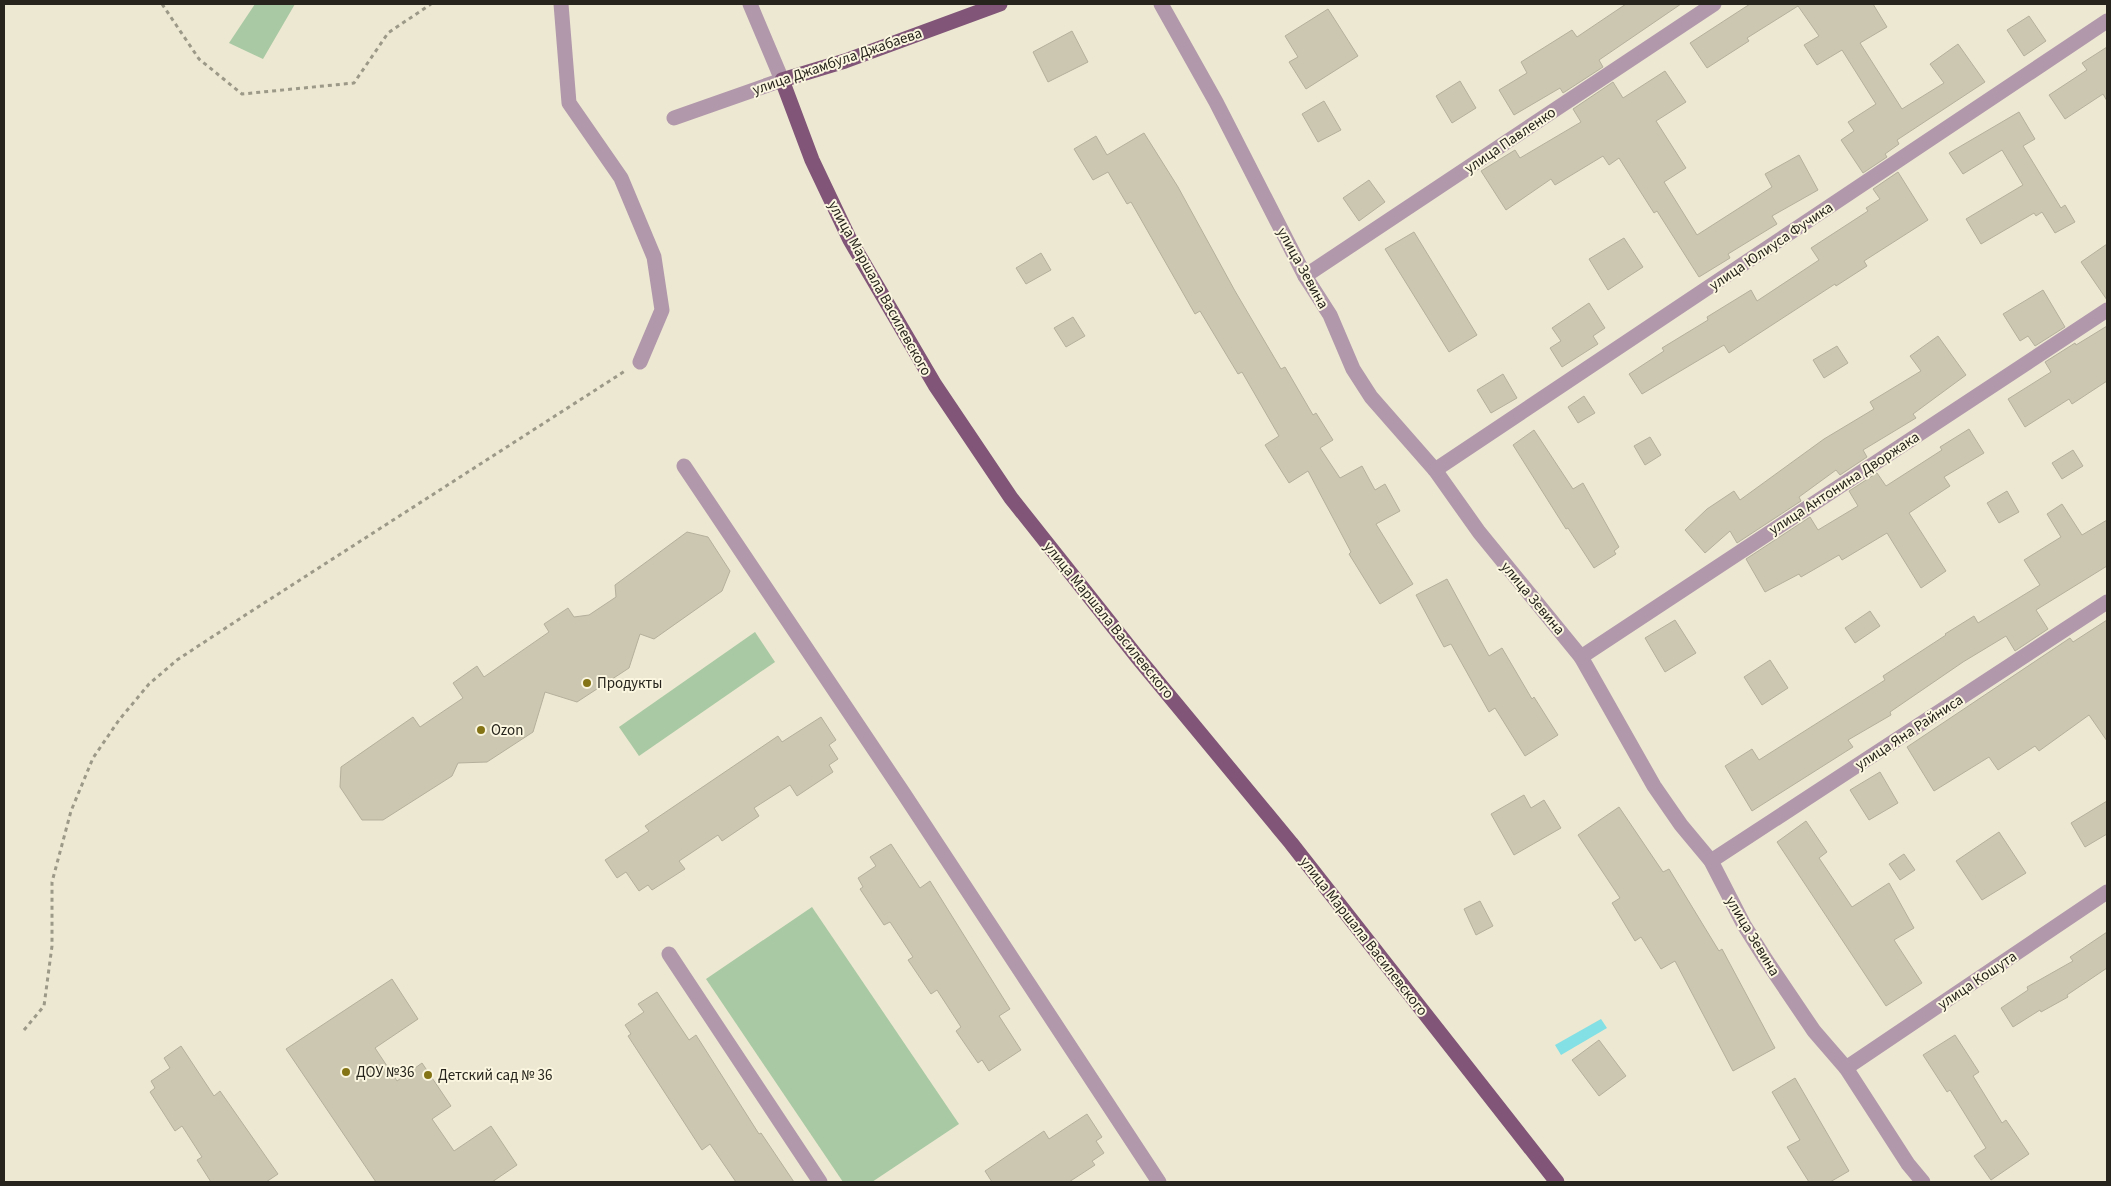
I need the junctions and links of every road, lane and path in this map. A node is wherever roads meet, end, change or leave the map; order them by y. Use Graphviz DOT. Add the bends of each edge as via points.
graph roads {
  1 [pos="162,4"];
  2 [pos="432,4"];
  3 [pos="561,4"];
  4 [pos="750,4"];
  5 [pos="1000,4"];
  6 [pos="1161,4"];
  7 [pos="1714,4"];
  8 [pos="2107,21"];
  9 [pos="782,80"];
  10 [pos="674,118"];
  11 [pos="1305,276"];
  12 [pos="2107,310"];
  13 [pos="640,362"];
  14 [pos="684,466"];
  15 [pos="1435,470"];
  16 [pos="2107,602"];
  17 [pos="1581,657"];
  18 [pos="1711,862"];
  19 [pos="2107,892"];
  20 [pos="669,954"];
  21 [pos="24,1030"];
  22 [pos="1846,1068"];
  23 [pos="820,1182"];
  24 [pos="1159,1182"];
  25 [pos="1557,1182"];
  26 [pos="1922,1182"];
  1 -- 2 [label="path" via="199,59 242,94 354,83 388,33"];
  3 -- 13 [label="street" via="569,103 621,178 654,257 662,310"];
  4 -- 9 [label="street, улица Маршала Василевского"];
  5 -- 9 [label="main road, улица Джамбула Джабаева" via="845,61"];
  6 -- 11 [label="street, улица Зевина" via="1216,102"];
  7 -- 11 [label="street, улица Павленко"];
  8 -- 15 [label="street, улица Юлиуса Фучика"];
  9 -- 10 [label="street, улица Джамбула Джабаева"];
  9 -- 25 [label="main road, улица Маршала Василевского" via="812,160 850,240 935,385 1012,498 1138,658 1291,843"];
  11 -- 15 [label="street, улица Зевина" via="1330,315 1353,369 1371,397"];
  12 -- 17 [label="street, улица Антонина Дворжака"];
  13 -- 21 [label="path" via="247,614 177,660 150,684 119,720 93,758 71,811 52,882 52,946 44,1006"];
  14 -- 24 [label="street"];
  15 -- 17 [label="street, улица Зевина" via="1479,532"];
  16 -- 18 [label="street, улица Яна Райниса"];
  17 -- 18 [label="street, улица Зевина" via="1654,786"];
  18 -- 22 [label="street, улица Зевина" via="1771,968 1814,1031"];
  19 -- 22 [label="street, улица Кошута"];
  20 -- 23 [label="street"];
  22 -- 26 [label="street, улица Зевина"];
}
